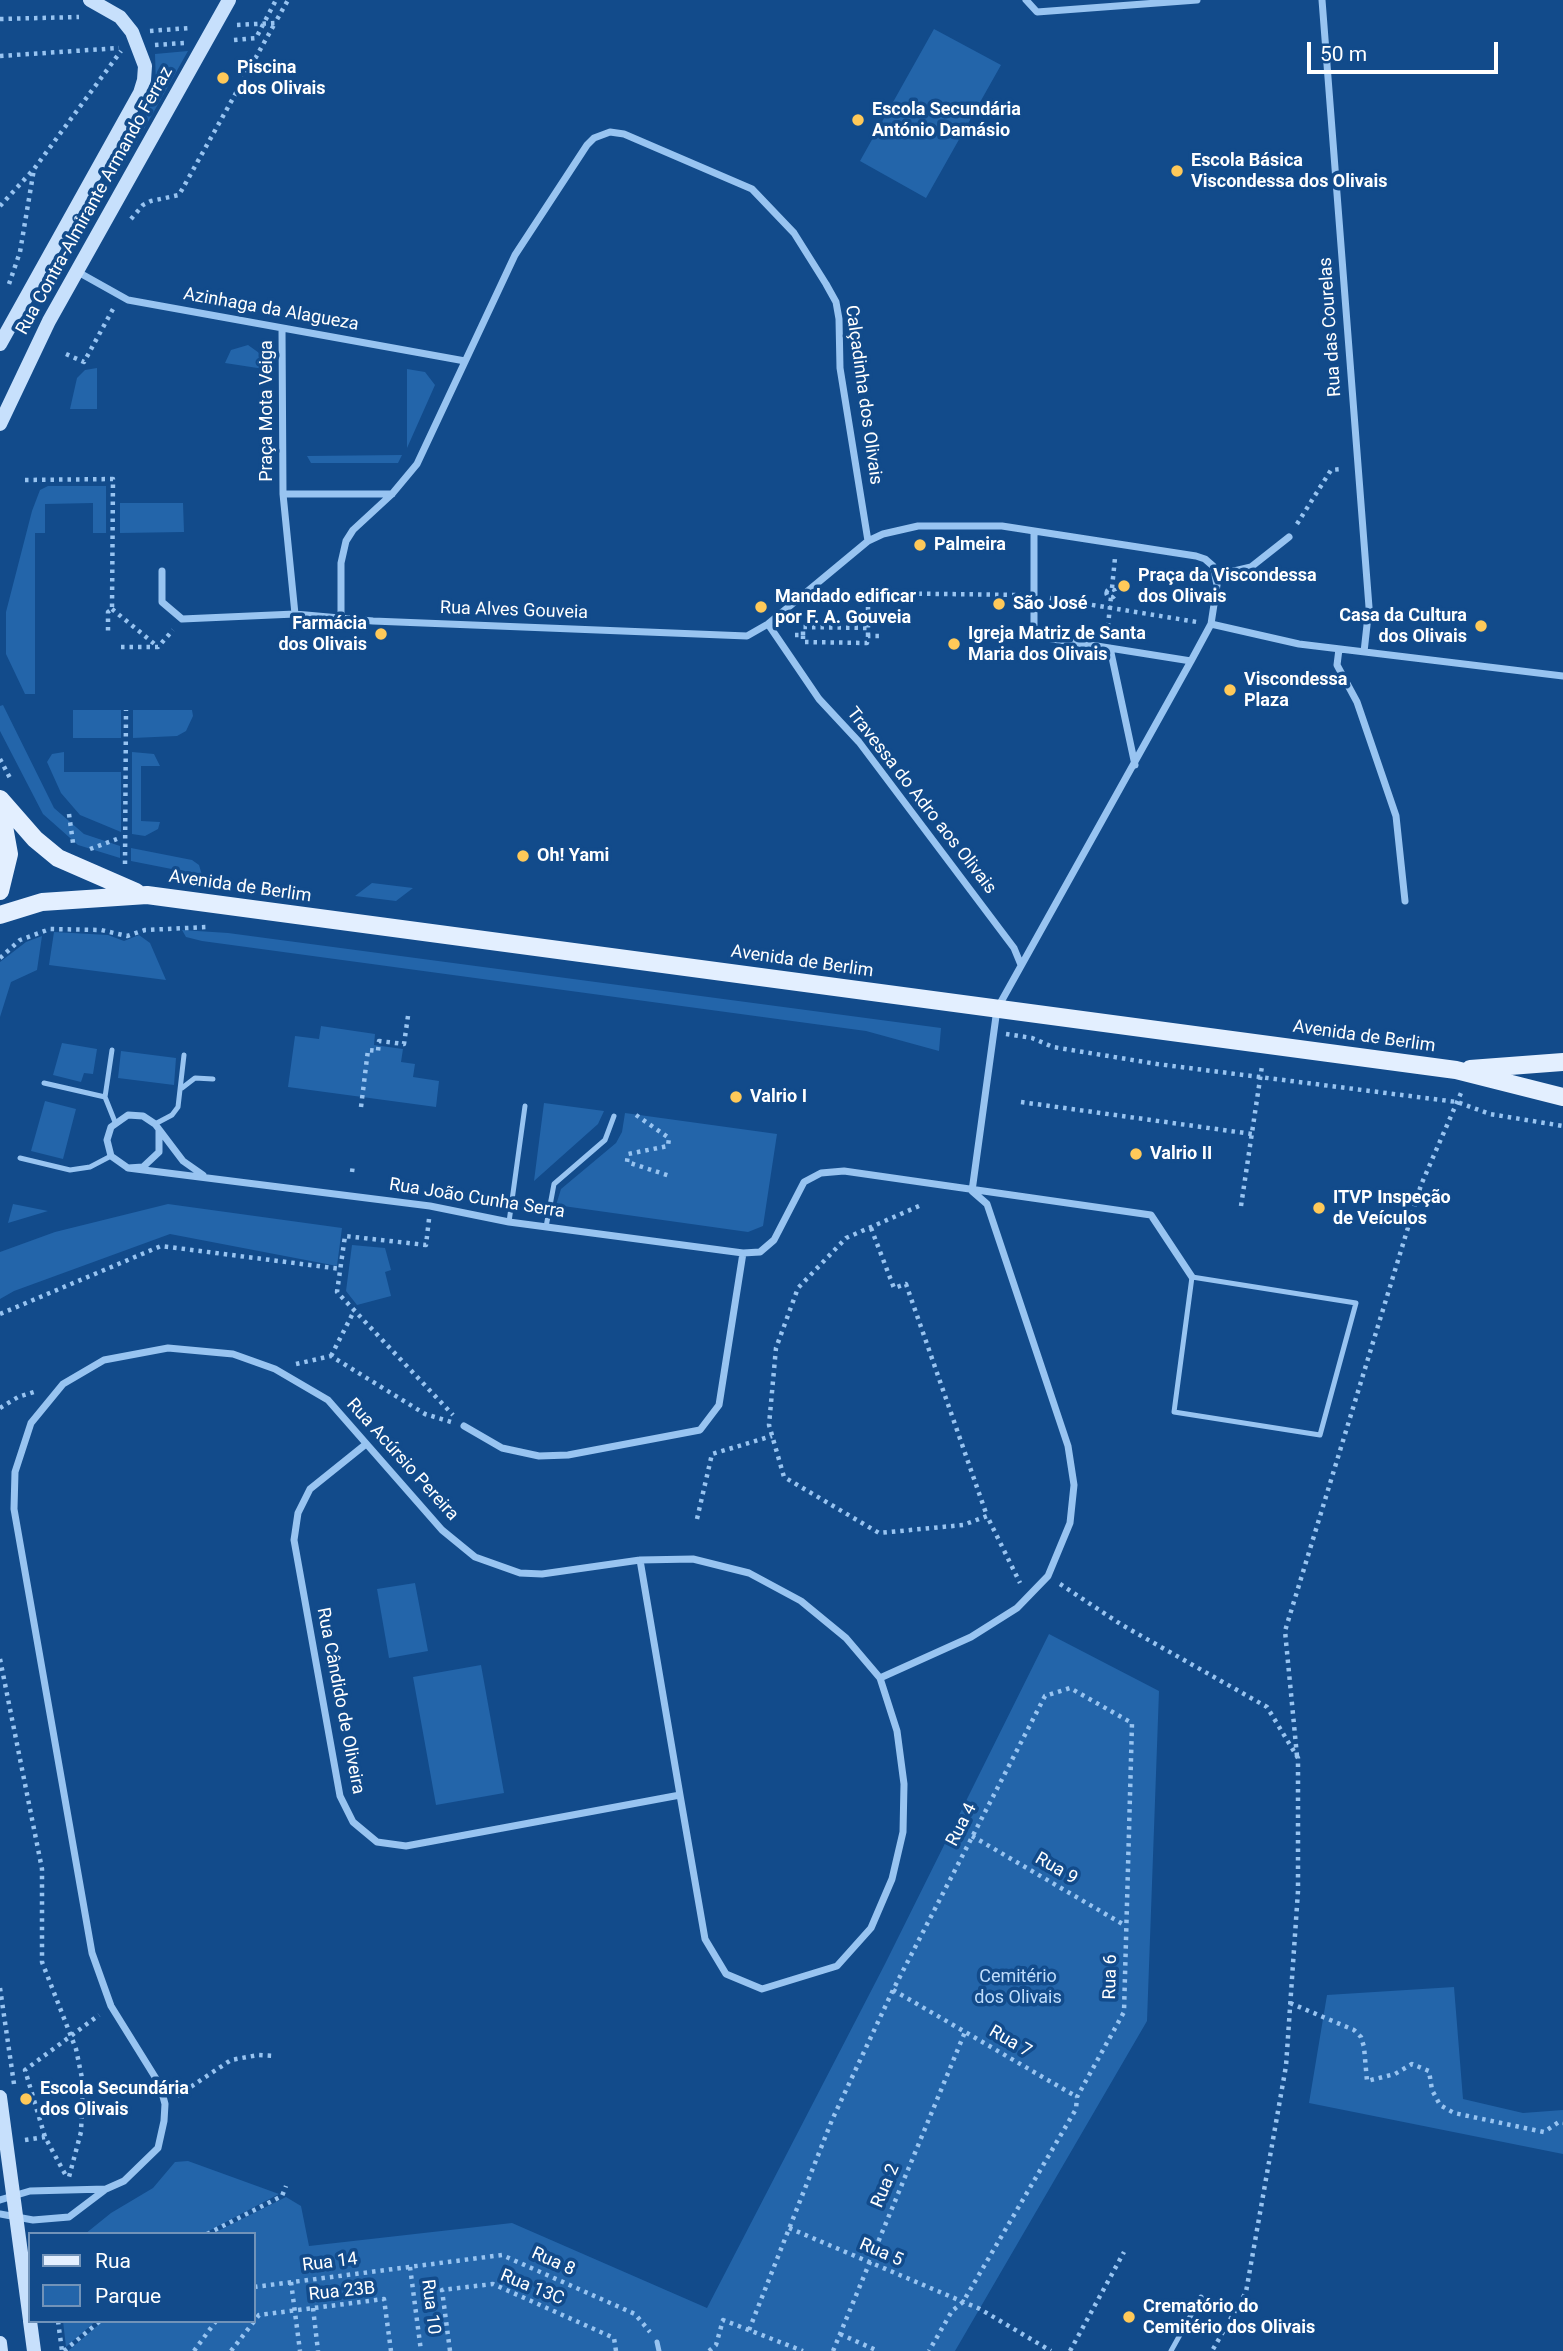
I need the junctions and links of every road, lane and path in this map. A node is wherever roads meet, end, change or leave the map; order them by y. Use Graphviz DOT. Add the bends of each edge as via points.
graph roads {
  1 [pos="90,0"];
  2 [pos="229,0"];
  3 [pos="276,0"];
  4 [pos="288,0"];
  5 [pos="1026,0"];
  6 [pos="1197,0"];
  7 [pos="1322,0"];
  8 [pos="0,19"];
  9 [pos="92,21"];
  10 [pos="262,23"];
  11 [pos="275,23"];
  12 [pos="239,25"];
  13 [pos="201,28"];
  14 [pos="146,31"];
  15 [pos="234,40"];
  16 [pos="192,43"];
  17 [pos="152,45"];
  18 [pos="0,56"];
  19 [pos="34,169"];
  20 [pos="0,206"];
  21 [pos="129,223"];
  22 [pos="78,272"];
  23 [pos="8,286"];
  24 [pos="113,309"];
  25 [pos="282,328"];
  26 [pos="0,344"];
  27 [pos="66,354"];
  28 [pos="465,361"];
  29 [pos="0,424"];
  30 [pos="1358,468"];
  31 [pos="25,480"];
  32 [pos="283,494"];
  33 [pos="393,494"];
  34 [pos="1034,531"];
  35 [pos="1289,537"];
  36 [pos="869,541"];
  37 [pos="1116,544"];
  38 [pos="162,571"];
  39 [pos="1217,575"];
  40 [pos="981,595"];
  41 [pos="1034,596"];
  42 [pos="981,604"];
  43 [pos="1110,608"];
  44 [pos="112,609"];
  45 [pos="295,614"];
  46 [pos="341,618"];
  47 [pos="768,624"];
  48 [pos="1211,624"];
  49 [pos="868,628"];
  50 [pos="173,630"];
  51 [pos="108,634"];
  52 [pos="775,634"];
  53 [pos="803,635"];
  54 [pos="868,636"];
  55 [pos="881,636"];
  56 [pos="121,647"];
  57 [pos="158,647"];
  58 [pos="1108,648"];
  59 [pos="1339,649"];
  60 [pos="1364,652"];
  61 [pos="1192,661"];
  62 [pos="1563,676"];
  63 [pos="126,710"];
  64 [pos="1135,765"];
  65 [pos="0,801"];
  66 [pos="69,814"];
  67 [pos="117,839"];
  68 [pos="74,847"];
  69 [pos="83,852"];
  70 [pos="125,864"];
  71 [pos="0,891"];
  72 [pos="143,895"];
  73 [pos="1405,901"];
  74 [pos="0,915"];
  75 [pos="183,926"];
  76 [pos="0,958"];
  77 [pos="1021,965"];
  78 [pos="997,1009"];
  79 [pos="408,1016"];
  80 [pos="1032,1038"];
  81 [pos="112,1050"];
  82 [pos="184,1055"];
  83 [pos="1562,1061"];
  84 [pos="1262,1066"];
  85 [pos="1456,1070"];
  86 [pos="214,1079"];
  87 [pos="1260,1079"];
  88 [pos="44,1083"];
  89 [pos="181,1089"];
  90 [pos="1461,1093"];
  91 [pos="105,1097"];
  92 [pos="1563,1097"];
  93 [pos="1021,1102"];
  94 [pos="1457,1102"];
  95 [pos="524,1106"];
  96 [pos="361,1108"];
  97 [pos="636,1115"];
  98 [pos="614,1116"];
  99 [pos="115,1122"];
  100 [pos="1563,1126"];
  101 [pos="157,1127"];
  102 [pos="1252,1134"];
  103 [pos="111,1156"];
  104 [pos="20,1158"];
  105 [pos="128,1168"];
  106 [pos="670,1176"];
  107 [pos="207,1177"];
  108 [pos="972,1191"];
  109 [pos="430,1206"];
  110 [pos="919,1206"];
  111 [pos="1241,1206"];
  112 [pos="509,1222"];
  113 [pos="546,1227"];
  114 [pos="871,1228"];
  115 [pos="743,1253"];
  116 [pos="341,1269"];
  117 [pos="1192,1278"];
  118 [pos="354,1311"];
  119 [pos="0,1314"];
  120 [pos="331,1356"];
  121 [pos="275,1369"];
  122 [pos="464,1426"];
  123 [pos="772,1436"];
  124 [pos="366,1444"];
  125 [pos="987,1516"];
  126 [pos="697,1519"];
  127 [pos="640,1560"];
  128 [pos="1048,1576"];
  129 [pos="1021,1584"];
  130 [pos="0,1659"];
  131 [pos="880,1678"];
  132 [pos="1070,1688"];
  133 [pos="1298,1758"];
  134 [pos="680,1795"];
  135 [pos="972,1836"];
  136 [pos="1126,1926"];
  137 [pos="893,1990"];
  138 [pos="1290,2003"];
  139 [pos="111,2006"];
  140 [pos="965,2032"];
  141 [pos="71,2036"];
  142 [pos="276,2056"];
  143 [pos="0,2097"];
  144 [pos="1077,2097"];
  145 [pos="165,2104"];
  146 [pos="1563,2123"];
  147 [pos="286,2186"];
  148 [pos="106,2189"];
  149 [pos="6,2197"];
  150 [pos="0,2214"];
  151 [pos="16,2218"];
  152 [pos="789,2228"];
  153 [pos="211,2232"];
  154 [pos="1124,2252"];
  155 [pos="869,2263"];
  156 [pos="410,2267"];
  157 [pos="291,2282"];
  158 [pos="256,2287"];
  159 [pos="1201,2297"];
  160 [pos="963,2302"];
  161 [pos="28,2305"];
  162 [pos="295,2308"];
  163 [pos="313,2308"];
  164 [pos="256,2319"];
  165 [pos="30,2323"];
  166 [pos="58,2323"];
  167 [pos="98,2323"];
  168 [pos="215,2323"];
  169 [pos="253,2323"];
  170 [pos="749,2330"];
  171 [pos="840,2334"];
  172 [pos="657,2342"];
  173 [pos="0,2343"];
  174 [pos="1,2351"];
  175 [pos="34,2351"];
  176 [pos="63,2351"];
  177 [pos="194,2351"];
  178 [pos="231,2351"];
  179 [pos="300,2351"];
  180 [pos="318,2351"];
  181 [pos="390,2351"];
  182 [pos="421,2351"];
  183 [pos="450,2351"];
  184 [pos="616,2351"];
  185 [pos="659,2351"];
  186 [pos="709,2351"];
  187 [pos="803,2351"];
  188 [pos="833,2351"];
  189 [pos="878,2351"];
  190 [pos="929,2351"];
  191 [pos="1051,2351"];
  192 [pos="1070,2351"];
  193 [pos="1171,2351"];
  194 [pos="1212,2351"];
  1 -- 26 [label="main road, Rua Contra-Almirante Armando Ferraz" via="120,17 132,32 145,66 144,80"];
  2 -- 22 [label="main road, Rua Contra-Almirante Armando Ferraz"];
  3 -- 10 [label="path"];
  4 -- 11 [label="path"];
  5 -- 6 [label="street" via="1037,12"];
  7 -- 30 [label="street, Rua das Courelas"];
  8 -- 9 [label="path" via="68,15"];
  10 -- 11 [label="path"];
  10 -- 12 [label="path"];
  10 -- 15 [label="path" via="256,38"];
  11 -- 21 [label="path" via="179,195 143,205"];
  13 -- 14 [label="path"];
  16 -- 17 [label="path"];
  18 -- 19 [label="path" via="125,47"];
  19 -- 20 [label="path"];
  19 -- 23 [label="path" via="20,252"];
  22 -- 25 [label="street, Azinhaga da Alagueza" via="128,300"];
  22 -- 29 [label="main road, Rua Contra-Almirante Armando Ferraz" via="39,339"];
  24 -- 27 [label="path" via="84,362"];
  25 -- 28 [label="street, Azinhaga da Alagueza"];
  25 -- 32 [label="street, Praça Mota Veiga"];
  28 -- 33 [label="street" via="417,464"];
  28 -- 36 [label="street, Calçadinha dos Olivais" via="515,255 587,145 603,133 624,134 752,189 794,233 836,302 840,368"];
  30 -- 35 [label="path" via="1331,470"];
  30 -- 60 [label="street, Rua das Courelas" via="1369,607"];
  31 -- 44 [label="path" via="113,479"];
  32 -- 33 [label="street, Praça Mota Veiga"];
  32 -- 45 [label="street, Praça Mota Veiga"];
  33 -- 46 [label="street" via="346,541 341,563"];
  34 -- 36 [label="street" via="1002,526 918,526"];
  34 -- 37 [label="street"];
  34 -- 41 [label="street"];
  35 -- 39 [label="street" via="1251,567"];
  36 -- 47 [label="street, Rua Alves Gouveia"];
  37 -- 39 [label="street" via="1196,556 1213,566"];
  37 -- 43 [label="path" via="1112,588 1107,591"];
  38 -- 45 [label="street, Rua Alves Gouveia" via="162,602 182,619"];
  39 -- 48 [label="street"];
  40 -- 41 [label="path"];
  40 -- 42 [label="path"];
  40 -- 49 [label="path" via="868,593"];
  41 -- 43 [label="path"];
  41 -- 58 [label="street" via="1034,636"];
  43 -- 48 [label="path"];
  43 -- 58 [label="path"];
  44 -- 51 [label="path"];
  44 -- 57 [label="path"];
  45 -- 46 [label="street, Rua Alves Gouveia"];
  46 -- 47 [label="street, Rua Alves Gouveia" via="747,636"];
  47 -- 52 [label="street, Travessa do Adro aos Olivais"];
  48 -- 59 [label="street"];
  48 -- 61 [label="street"];
  49 -- 53 [label="path" via="803,627"];
  49 -- 54 [label="path"];
  50 -- 57 [label="path"];
  52 -- 53 [label="path"];
  52 -- 77 [label="street, Travessa do Adro aos Olivais" via="820,699 859,742 1014,948"];
  53 -- 54 [label="path" via="803,642 867,643"];
  54 -- 55 [label="path"];
  56 -- 57 [label="path"];
  58 -- 61 [label="street"];
  58 -- 64 [label="street"];
  59 -- 60 [label="street"];
  59 -- 73 [label="street" via="1338,665 1357,702 1396,816"];
  60 -- 62 [label="street"];
  61 -- 64 [label="street"];
  63 -- 70 [label="path"];
  64 -- 77 [label="street"];
  65 -- 71 [label="main road" via="9,854"];
  65 -- 72 [label="main road, Avenida de Berlim" via="58,858"];
  66 -- 68 [label="path"];
  67 -- 69 [label="path"];
  72 -- 74 [label="main road, Avenida de Berlim" via="42,902"];
  72 -- 78 [label="main road, Avenida de Berlim"];
  75 -- 76 [label="path" via="127,936 101,929 50,929 20,940"];
  77 -- 78 [label="street"];
  78 -- 85 [label="main road, Avenida de Berlim"];
  78 -- 108 [label="street"];
  79 -- 96 [label="path" via="404,1044 379,1041 378,1051 368,1050"];
  80 -- 87 [label="path" via="1053,1047"];
  81 -- 91 [label="lane"];
  82 -- 89 [label="lane"];
  83 -- 85 [label="main road, Avenida de Berlim"];
  84 -- 87 [label="path"];
  85 -- 92 [label="main road, Avenida de Berlim"];
  86 -- 89 [label="lane" via="195,1078"];
  87 -- 94 [label="path"];
  87 -- 102 [label="path"];
  88 -- 91 [label="lane"];
  89 -- 101 [label="lane" via="175,1112"];
  90 -- 94 [label="path"];
  91 -- 99 [label="lane"];
  93 -- 102 [label="path"];
  94 -- 100 [label="path" via="1490,1114"];
  94 -- 133 [label="path" via="1420,1185 1285,1631"];
  95 -- 112 [label="lane"];
  97 -- 106 [label="path" via="669,1138 668,1146 628,1154 627,1162"];
  98 -- 113 [label="lane" via="605,1140 554,1184"];
  99 -- 101 [label="street" via="136,1114"];
  99 -- 103 [label="street" via="107,1140"];
  101 -- 105 [label="street" via="161,1145 155,1158 143,1167"];
  101 -- 107 [label="street, Rua João Cunha Serra" via="183,1161"];
  102 -- 111 [label="path"];
  103 -- 104 [label="lane" via="71,1170"];
  103 -- 105 [label="street, Rua João Cunha Serra"];
  105 -- 107 [label="street, Rua João Cunha Serra"];
  107 -- 109 [label="street, Rua João Cunha Serra"];
  108 -- 115 [label="street" via="844,1171 821,1173 797,1190 767,1248"];
  108 -- 117 [label="street" via="1151,1215"];
  108 -- 128 [label="street" via="987,1204 1068,1446 1074,1485 1070,1523"];
  109 -- 112 [label="street, Rua João Cunha Serra"];
  109 -- 116 [label="path" via="426,1245 345,1236"];
  110 -- 114 [label="path"];
  112 -- 113 [label="street, Rua João Cunha Serra"];
  113 -- 115 [label="street, Rua João Cunha Serra"];
  114 -- 123 [label="path" via="846,1238 798,1288 776,1348"];
  114 -- 125 [label="path" via="894,1288 906,1284"];
  115 -- 122 [label="street" via="719,1405 700,1430 568,1455 539,1456 502,1448"];
  116 -- 118 [label="path" via="337,1292"];
  116 -- 119 [label="path" via="162,1246"];
  117 -- 117 [label="lane" via="1356,1303 1320,1435 1174,1412"];
  118 -- 120 [label="path"];
  118 -- 122 [label="path"];
  120 -- 121 [label="path"];
  120 -- 122 [label="path" via="425,1414"];
  121 -- 124 [label="street, Rua Acúrsio Pereira" via="328,1401"];
  121 -- 139 [label="street, Rua Acúrsio Pereira" via="233,1354 168,1348 104,1360 63,1384 31,1423 15,1472 14,1509 90,1940"];
  123 -- 125 [label="path" via="784,1477 879,1533 963,1525"];
  123 -- 126 [label="path" via="712,1454"];
  124 -- 127 [label="street, Rua Acúrsio Pereira" via="442,1530 475,1557 520,1573 542,1574"];
  124 -- 134 [label="street, Rua Cândido de Oliveira" via="310,1489 298,1513 294,1540 340,1796 354,1822 377,1842 406,1846"];
  125 -- 129 [label="path"];
  127 -- 131 [label="street, Rua Acúrsio Pereira" via="693,1559 749,1573 801,1601 846,1638"];
  127 -- 134 [label="street"];
  128 -- 131 [label="street" via="1017,1608 971,1637"];
  128 -- 133 [label="path" via="1122,1625 1267,1707"];
  130 -- 141 [label="path" via="42,1869 42,1962"];
  131 -- 134 [label="street, Rua Acúrsio Pereira" via="897,1731 904,1784 903,1832 892,1880 871,1928 837,1966 762,1989 726,1974 705,1939"];
  132 -- 135 [label="path, Rua 4" via="1045,1696"];
  132 -- 136 [label="path, Rua 6" via="1132,1723"];
  133 -- 138 [label="path" via="1298,1891"];
  135 -- 136 [label="path, Rua 9"];
  135 -- 137 [label="path, Rua 4"];
  136 -- 144 [label="path, Rua 6" via="1124,2012"];
  137 -- 140 [label="path, Rua 7"];
  137 -- 152 [label="path, Rua 4" via="832,2120"];
  138 -- 146 [label="path" via="1361,2037 1367,2081 1412,2064 1429,2071 1440,2105 1454,2113 1544,2132"];
  138 -- 194 [label="path" via="1286,2066 1246,2292"];
  139 -- 141 [label="path"];
  139 -- 145 [label="street, Rua Acúrsio Pereira" via="160,2085"];
  140 -- 144 [label="path, Rua 7"];
  140 -- 155 [label="path, Rua 2"];
  141 -- 141 [label="path" via="25,2070 45,2137 68,2180 81,2132 83,2083"];
  142 -- 145 [label="path" via="258,2054 231,2060"];
  143 -- 149 [label="main road"];
  144 -- 160 [label="path, Rua 6" via="1076,2109"];
  145 -- 148 [label="street" via="158,2148 124,2181"];
  147 -- 153 [label="path" via="282,2196"];
  148 -- 149 [label="street" via="68,2188"];
  148 -- 151 [label="street" via="69,2217"];
  149 -- 151 [label="main road"];
  150 -- 151 [label="street"];
  151 -- 161 [label="main road"];
  152 -- 155 [label="path, Rua 5"];
  152 -- 170 [label="path, Rua 4"];
  154 -- 192 [label="path"];
  155 -- 160 [label="path, Rua 5"];
  155 -- 171 [label="path, Rua 2"];
  156 -- 157 [label="path, Rua 14"];
  156 -- 172 [label="path, Rua 8" via="502,2255 635,2314"];
  156 -- 182 [label="path, Rua 10"];
  157 -- 158 [label="path, Rua 14"];
  157 -- 162 [label="path"];
  159 -- 193 [label="lane"];
  160 -- 190 [label="path, Rua 6" via="952,2311"];
  160 -- 191 [label="path, Rua 5"];
  162 -- 163 [label="path, Rua 23B"];
  162 -- 164 [label="path, Rua 23B"];
  162 -- 179 [label="path"];
  163 -- 180 [label="path"];
  163 -- 181 [label="path, Rua 23B" via="384,2299"];
  165 -- 175 [label="main road"];
  166 -- 176 [label="path"];
  167 -- 176 [label="path"];
  168 -- 177 [label="path"];
  169 -- 178 [label="path, Rua 23B"];
  170 -- 186 [label="path" via="723,2320"];
  170 -- 187 [label="path"];
  171 -- 188 [label="path, Rua 2"];
  171 -- 189 [label="path"];
  172 -- 185 [label="lane"];
  173 -- 174 [label="main road"];
  183 -- 184 [label="path, Rua 13C" via="442,2290 494,2284 614,2338"];
}
